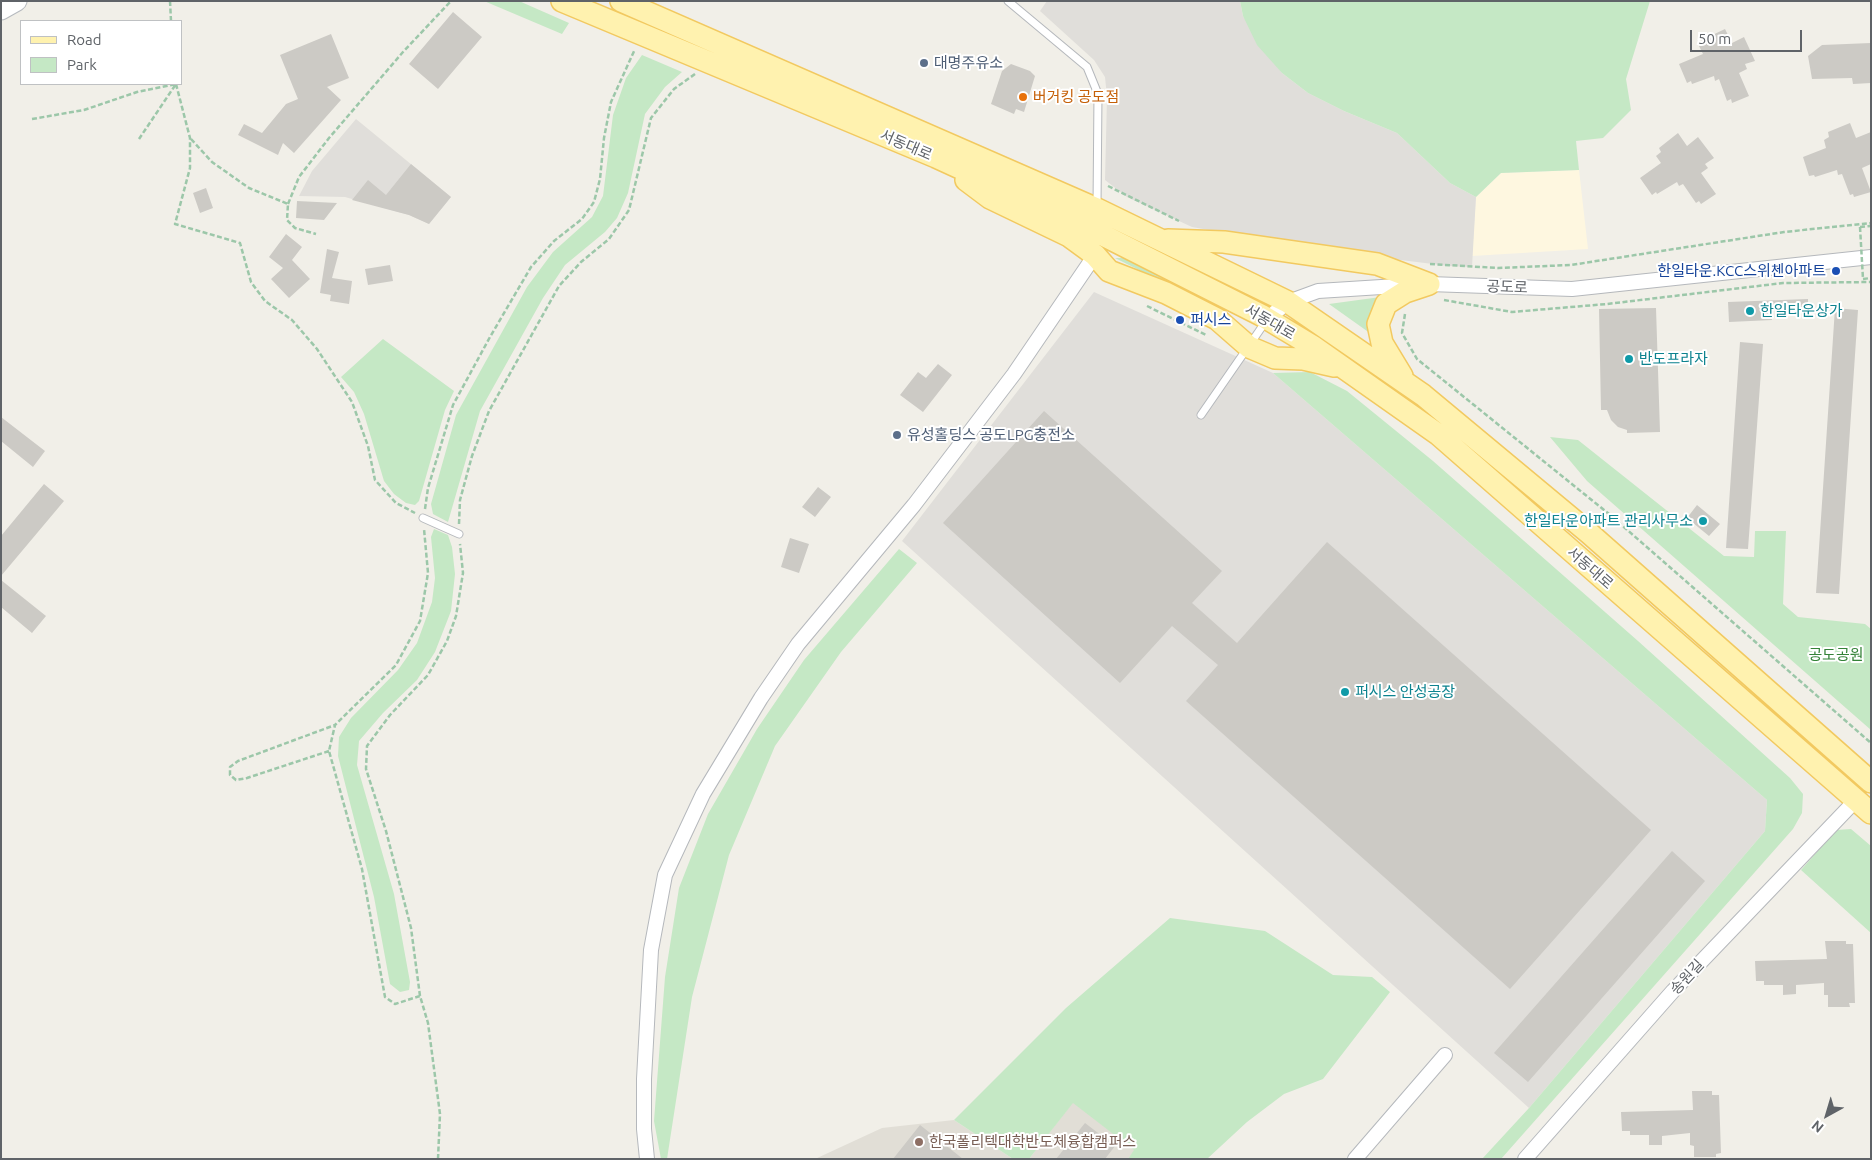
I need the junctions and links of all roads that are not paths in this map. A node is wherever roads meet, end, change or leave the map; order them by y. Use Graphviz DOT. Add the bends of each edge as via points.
graph roads {
  1 [pos="17,1"];
  2 [pos="562,1"];
  3 [pos="621,1"];
  4 [pos="1008,1"];
  5 [pos="1,10"];
  6 [pos="936,157"];
  7 [pos="1097,209"];
  8 [pos="1160,240"];
  9 [pos="1095,255"];
  10 [pos="1871,257"];
  11 [pos="1433,282"];
  12 [pos="1288,302"];
  13 [pos="1267,319"];
  14 [pos="1250,347"];
  15 [pos="1347,368"];
  16 [pos="1404,381"];
  17 [pos="1201,415"];
  18 [pos="423,518"];
  19 [pos="459,534"];
  20 [pos="1871,782"];
  21 [pos="1863,806"];
  22 [pos="1445,1055"];
  23 [pos="647,1159"];
  24 [pos="1355,1159"];
  25 [pos="1524,1159"];
  1 -- 5 [label="main road"];
  2 -- 6 [label="main road, 서동대로"];
  3 -- 7 [label="main road, 서동대로"];
  4 -- 7 [label="lane" via="1087,67 1098,94"];
  6 -- 9 [label="main road" via="990,198 1068,236"];
  6 -- 13 [label="main road, 서동대로" via="1069,218"];
  7 -- 8 [label="main road, 서동대로"];
  8 -- 11 [label="main road" via="1224,242 1377,264"];
  8 -- 12 [label="main road, 서동대로"];
  9 -- 14 [label="main road" via="1109,271 1166,293 1217,319"];
  9 -- 23 [label="street" via="1002,389 914,505 798,644 703,794 665,875 652,950 644,1079"];
  10 -- 11 [label="street, 공도로" via="1572,288"];
  11 -- 12 [label="street, 공도로" via="1318,291"];
  11 -- 16 [label="main road" via="1405,292 1386,304 1378,324 1382,343"];
  12 -- 13 [label="street, 공도로"];
  12 -- 16 [label="main road, 서동대로"];
  13 -- 14 [label="lane, 공도로"];
  13 -- 15 [label="main road, 서동대로"];
  14 -- 15 [label="main road" via="1275,358 1303,359"];
  14 -- 17 [label="lane, 공도로"];
  15 -- 21 [label="main road, 서동대로" via="1439,435"];
  16 -- 20 [label="main road, 서동대로" via="1589,533"];
  18 -- 19 [label="lane"];
  21 -- 25 [label="street, 송원길" via="1673,991"];
  22 -- 24 [label="street"];
}
